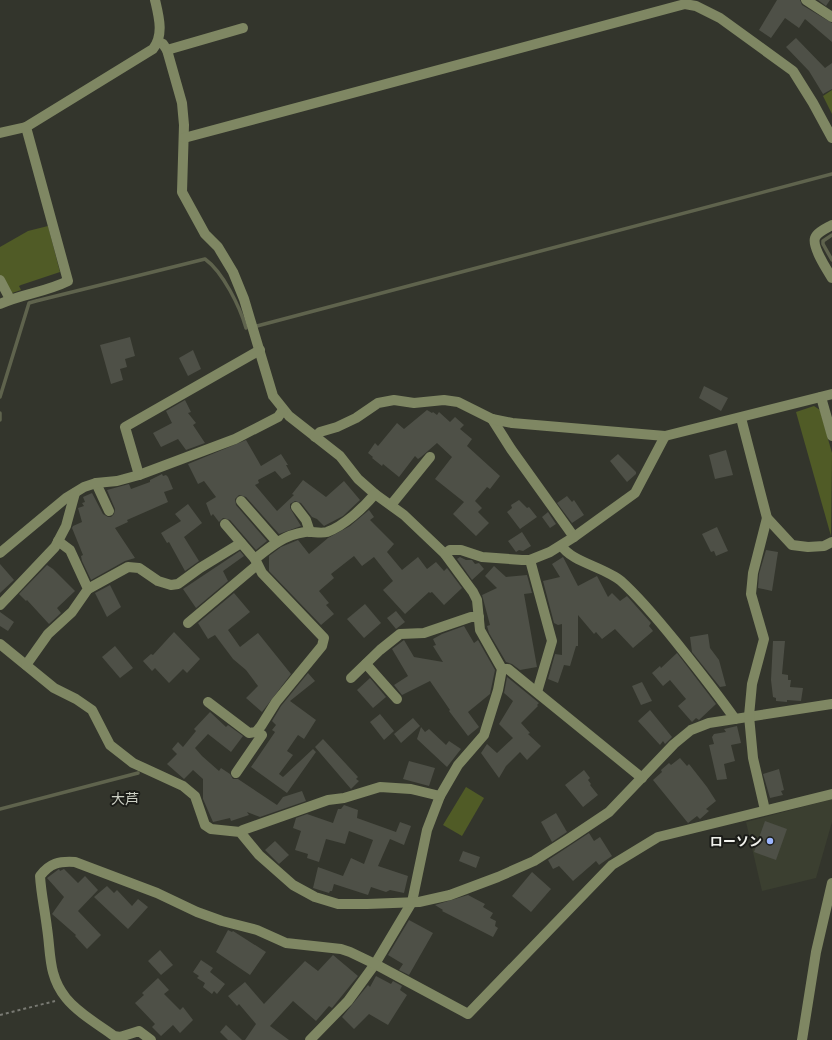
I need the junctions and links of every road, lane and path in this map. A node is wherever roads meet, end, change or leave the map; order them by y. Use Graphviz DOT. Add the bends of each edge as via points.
graph roads {
  1 [pos="155,0"];
  2 [pos="806,0"];
  3 [pos="832,17"];
  4 [pos="242,28"];
  5 [pos="158,42"];
  6 [pos="167,50"];
  7 [pos="26,127"];
  8 [pos="0,133"];
  9 [pos="184,138"];
  10 [pos="832,138"];
  11 [pos="832,225"];
  12 [pos="832,278"];
  13 [pos="0,280"];
  14 [pos="5,302"];
  15 [pos="260,350"];
  16 [pos="832,394"];
  17 [pos="821,397"];
  18 [pos="283,410"];
  19 [pos="741,418"];
  20 [pos="492,419"];
  21 [pos="666,436"];
  22 [pos="832,436"];
  23 [pos="316,437"];
  24 [pos="430,457"];
  25 [pos="139,475"];
  26 [pos="96,483"];
  27 [pos="75,492"];
  28 [pos="375,494"];
  29 [pos="241,501"];
  30 [pos="391,505"];
  31 [pos="296,506"];
  32 [pos="109,511"];
  33 [pos="767,518"];
  34 [pos="224,524"];
  35 [pos="310,532"];
  36 [pos="574,537"];
  37 [pos="58,541"];
  38 [pos="276,541"];
  39 [pos="832,542"];
  40 [pos="241,543"];
  41 [pos="562,546"];
  42 [pos="0,553"];
  43 [pos="445,554"];
  44 [pos="530,560"];
  45 [pos="256,562"];
  46 [pos="88,589"];
  47 [pos="0,604"];
  48 [pos="478,617"];
  49 [pos="188,623"];
  50 [pos="0,644"];
  51 [pos="366,664"];
  52 [pos="26,665"];
  53 [pos="502,669"];
  54 [pos="351,678"];
  55 [pos="537,692"];
  56 [pos="397,699"];
  57 [pos="208,702"];
  58 [pos="832,704"];
  59 [pos="749,716"];
  60 [pos="735,719"];
  61 [pos="256,732"];
  62 [pos="236,774"];
  63 [pos="642,778"];
  64 [pos="832,794"];
  65 [pos="440,796"];
  66 [pos="766,810"];
  67 [pos="240,832"];
  68 [pos="832,883"];
  69 [pos="412,902"];
  70 [pos="375,964"];
  71 [pos="66,998"];
  72 [pos="0,1015"];
  73 [pos="151,1040"];
  74 [pos="310,1040"];
  75 [pos="802,1040"];
  1 -- 5 [label="street" via="160,33"];
  2 -- 3 [label="street"];
  4 -- 6 [label="street"];
  5 -- 6 [label="street"];
  5 -- 7 [label="street" via="144,56"];
  6 -- 9 [label="street" via="182,103"];
  7 -- 8 [label="street"];
  7 -- 14 [label="street" via="68,281"];
  9 -- 10 [label="street" via="685,4 696,6 720,18 793,71"];
  9 -- 15 [label="street" via="182,192 205,234 218,248 233,272"];
  11 -- 12 [label="street" via="818,234 814,245"];
  13 -- 14 [label="street"];
  15 -- 18 [label="street" via="273,396"];
  15 -- 25 [label="street" via="125,427"];
  16 -- 17 [label="street"];
  17 -- 19 [label="street"];
  17 -- 22 [label="street"];
  18 -- 23 [label="street"];
  18 -- 25 [label="street" via="278,418 235,439"];
  19 -- 21 [label="street"];
  19 -- 33 [label="street"];
  20 -- 21 [label="street" via="512,423"];
  20 -- 23 [label="street" via="458,402 394,400 378,403 356,418 320,432"];
  20 -- 36 [label="street" via="510,449"];
  21 -- 36 [label="street" via="635,493"];
  23 -- 28 [label="street" via="340,456 358,479"];
  24 -- 30 [label="street"];
  25 -- 26 [label="street"];
  26 -- 27 [label="street"];
  26 -- 32 [label="street"];
  27 -- 37 [label="street" via="66,526"];
  27 -- 42 [label="street"];
  28 -- 30 [label="street"];
  28 -- 35 [label="street" via="369,502 340,525 326,532"];
  29 -- 38 [label="street"];
  30 -- 43 [label="street"];
  31 -- 35 [label="street" via="306,520"];
  33 -- 39 [label="street" via="792,545 824,546"];
  33 -- 59 [label="street" via="753,573 751,594 764,639 752,684"];
  34 -- 40 [label="street"];
  35 -- 38 [label="street" via="294,534"];
  36 -- 41 [label="street"];
  37 -- 46 [label="street" via="70,550"];
  37 -- 47 [label="street"];
  38 -- 45 [label="street"];
  40 -- 45 [label="street"];
  40 -- 46 [label="street" via="178,584 164,583 139,568 128,567"];
  41 -- 44 [label="street"];
  41 -- 60 [label="street" via="564,550 614,575 622,582 714,688"];
  43 -- 44 [label="street" via="450,550 461,550 488,558"];
  43 -- 48 [label="street" via="473,592 477,600"];
  44 -- 55 [label="street" via="552,641"];
  45 -- 49 [label="street"];
  45 -- 61 [label="street" via="287,601 324,638 322,646 276,702"];
  46 -- 52 [label="street" via="72,612 48,634"];
  48 -- 51 [label="street" via="424,633 400,634"];
  48 -- 53 [label="street" via="480,630"];
  50 -- 52 [label="street"];
  51 -- 54 [label="street"];
  51 -- 56 [label="street"];
  52 -- 67 [label="street" via="54,688 92,710 110,745 127,758 183,786 195,796 205,825 211,829"];
  53 -- 55 [label="street" via="508,670"];
  53 -- 65 [label="street" via="484,735 458,765"];
  55 -- 63 [label="street"];
  57 -- 61 [label="street" via="249,733"];
  58 -- 59 [label="street"];
  59 -- 60 [label="street"];
  59 -- 66 [label="street" via="753,758"];
  60 -- 63 [label="street" via="709,723 691,730"];
  61 -- 62 [label="street" via="262,735"];
  63 -- 69 [label="street" via="609,812 534,861 450,895"];
  64 -- 66 [label="street"];
  65 -- 67 [label="street" via="411,789 380,787 328,800"];
  65 -- 69 [label="street" via="427,830"];
  66 -- 70 [label="street" via="658,837 612,865 468,1014"];
  67 -- 69 [label="street" via="259,855 293,885 315,898 338,904"];
  68 -- 75 [label="street" via="816,952"];
  69 -- 70 [label="street"];
  70 -- 71 [label="street" via="341,949 286,943 257,930 222,922 115,876 75,862 61,861 49,866 40,876 48,929 49,962"];
  70 -- 74 [label="street" via="348,1001"];
  71 -- 72 [label="path"];
  71 -- 73 [label="street" via="114,1036 120,1037 139,1031"];
}
